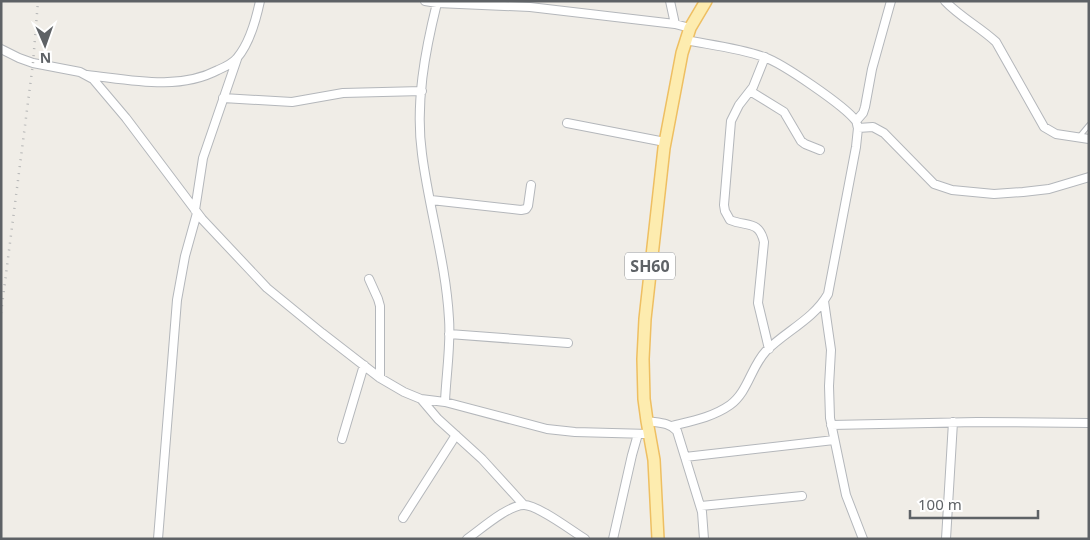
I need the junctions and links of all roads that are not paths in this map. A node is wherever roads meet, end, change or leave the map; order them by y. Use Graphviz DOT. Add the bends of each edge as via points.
graph roads {
  1 [pos="260,1"];
  2 [pos="425,1"];
  3 [pos="670,1"];
  4 [pos="706,1"];
  5 [pos="891,1"];
  6 [pos="945,1"];
  7 [pos="437,4"];
  8 [pos="530,4"];
  9 [pos="675,24"];
  10 [pos="690,28"];
  11 [pos="685,40"];
  12 [pos="1,49"];
  13 [pos="765,57"];
  14 [pos="237,59"];
  15 [pos="86,74"];
  16 [pos="422,91"];
  17 [pos="750,91"];
  18 [pos="223,98"];
  19 [pos="567,122"];
  20 [pos="857,125"];
  21 [pos="1089,125"];
  22 [pos="1079,137"];
  23 [pos="1089,139"];
  24 [pos="665,142"];
  25 [pos="820,150"];
  26 [pos="1089,177"];
  27 [pos="531,185"];
  28 [pos="431,200"];
  29 [pos="196,212"];
  30 [pos="369,279"];
  31 [pos="824,300"];
  32 [pos="449,334"];
  33 [pos="568,343"];
  34 [pos="769,349"];
  35 [pos="364,365"];
  36 [pos="380,378"];
  37 [pos="421,399"];
  38 [pos="445,402"];
  39 [pos="647,421"];
  40 [pos="953,422"];
  41 [pos="1089,422"];
  42 [pos="831,425"];
  43 [pos="672,426"];
  44 [pos="644,434"];
  45 [pos="456,435"];
  46 [pos="342,439"];
  47 [pos="834,440"];
  48 [pos="685,457"];
  49 [pos="802,496"];
  50 [pos="523,504"];
  51 [pos="701,506"];
  52 [pos="403,518"];
  53 [pos="158,539"];
  54 [pos="467,539"];
  55 [pos="585,539"];
  56 [pos="613,539"];
  57 [pos="658,539"];
  58 [pos="704,539"];
  59 [pos="863,539"];
  60 [pos="946,539"];
  1 -- 14 [label="street"];
  2 -- 7 [label="street"];
  3 -- 9 [label="street"];
  4 -- 10 [label="main road, SH60"];
  5 -- 20 [label="street" via="865,107"];
  6 -- 22 [label="street" via="996,42 1044,127 1056,134"];
  7 -- 8 [label="street"];
  7 -- 16 [label="street" via="428,39"];
  8 -- 9 [label="street"];
  9 -- 10 [label="street"];
  10 -- 11 [label="main road, SH60"];
  11 -- 13 [label="street"];
  11 -- 24 [label="main road, SH60"];
  12 -- 15 [label="street" via="33,63"];
  13 -- 17 [label="street"];
  13 -- 20 [label="street" via="821,91"];
  14 -- 15 [label="street" via="214,72 173,83"];
  14 -- 18 [label="street"];
  15 -- 29 [label="street" via="126,118"];
  16 -- 18 [label="street" via="343,93 292,102"];
  16 -- 28 [label="street" via="421,153"];
  17 -- 25 [label="street" via="784,112 805,144"];
  17 -- 34 [label="street" via="731,122 725,211 730,220 754,226 762,234 758,303"];
  18 -- 29 [label="street" via="203,158"];
  19 -- 24 [label="street"];
  20 -- 26 [label="street" via="884,133 934,184 952,190 994,194 1023,192 1049,189"];
  20 -- 31 [label="street" via="840,232 828,294"];
  21 -- 22 [label="lane"];
  22 -- 23 [label="street"];
  24 -- 39 [label="main road, SH60" via="645,319 643,359"];
  27 -- 28 [label="street" via="528,206 521,210"];
  28 -- 32 [label="street" via="448,307"];
  29 -- 35 [label="street" via="267,288"];
  29 -- 53 [label="street" via="177,300"];
  30 -- 36 [label="street" via="380,306"];
  31 -- 34 [label="street"];
  31 -- 42 [label="street" via="831,350"];
  32 -- 33 [label="street"];
  32 -- 38 [label="street"];
  34 -- 43 [label="street" via="732,404 712,415"];
  35 -- 36 [label="street"];
  35 -- 46 [label="street"];
  36 -- 37 [label="street"];
  37 -- 38 [label="street"];
  37 -- 45 [label="street"];
  38 -- 44 [label="street" via="547,429"];
  39 -- 43 [label="street"];
  39 -- 44 [label="main road, SH60"];
  40 -- 41 [label="street"];
  40 -- 42 [label="street"];
  40 -- 60 [label="street"];
  42 -- 47 [label="street"];
  43 -- 48 [label="street" via="677,431"];
  44 -- 56 [label="street" via="632,455"];
  44 -- 57 [label="main road, SH60" via="654,460"];
  45 -- 50 [label="street"];
  45 -- 52 [label="street"];
  47 -- 48 [label="street"];
  47 -- 59 [label="street" via="846,495"];
  48 -- 51 [label="street"];
  49 -- 51 [label="street"];
  50 -- 54 [label="street" via="513,507"];
  50 -- 55 [label="street" via="538,509"];
  51 -- 58 [label="street"];
}
